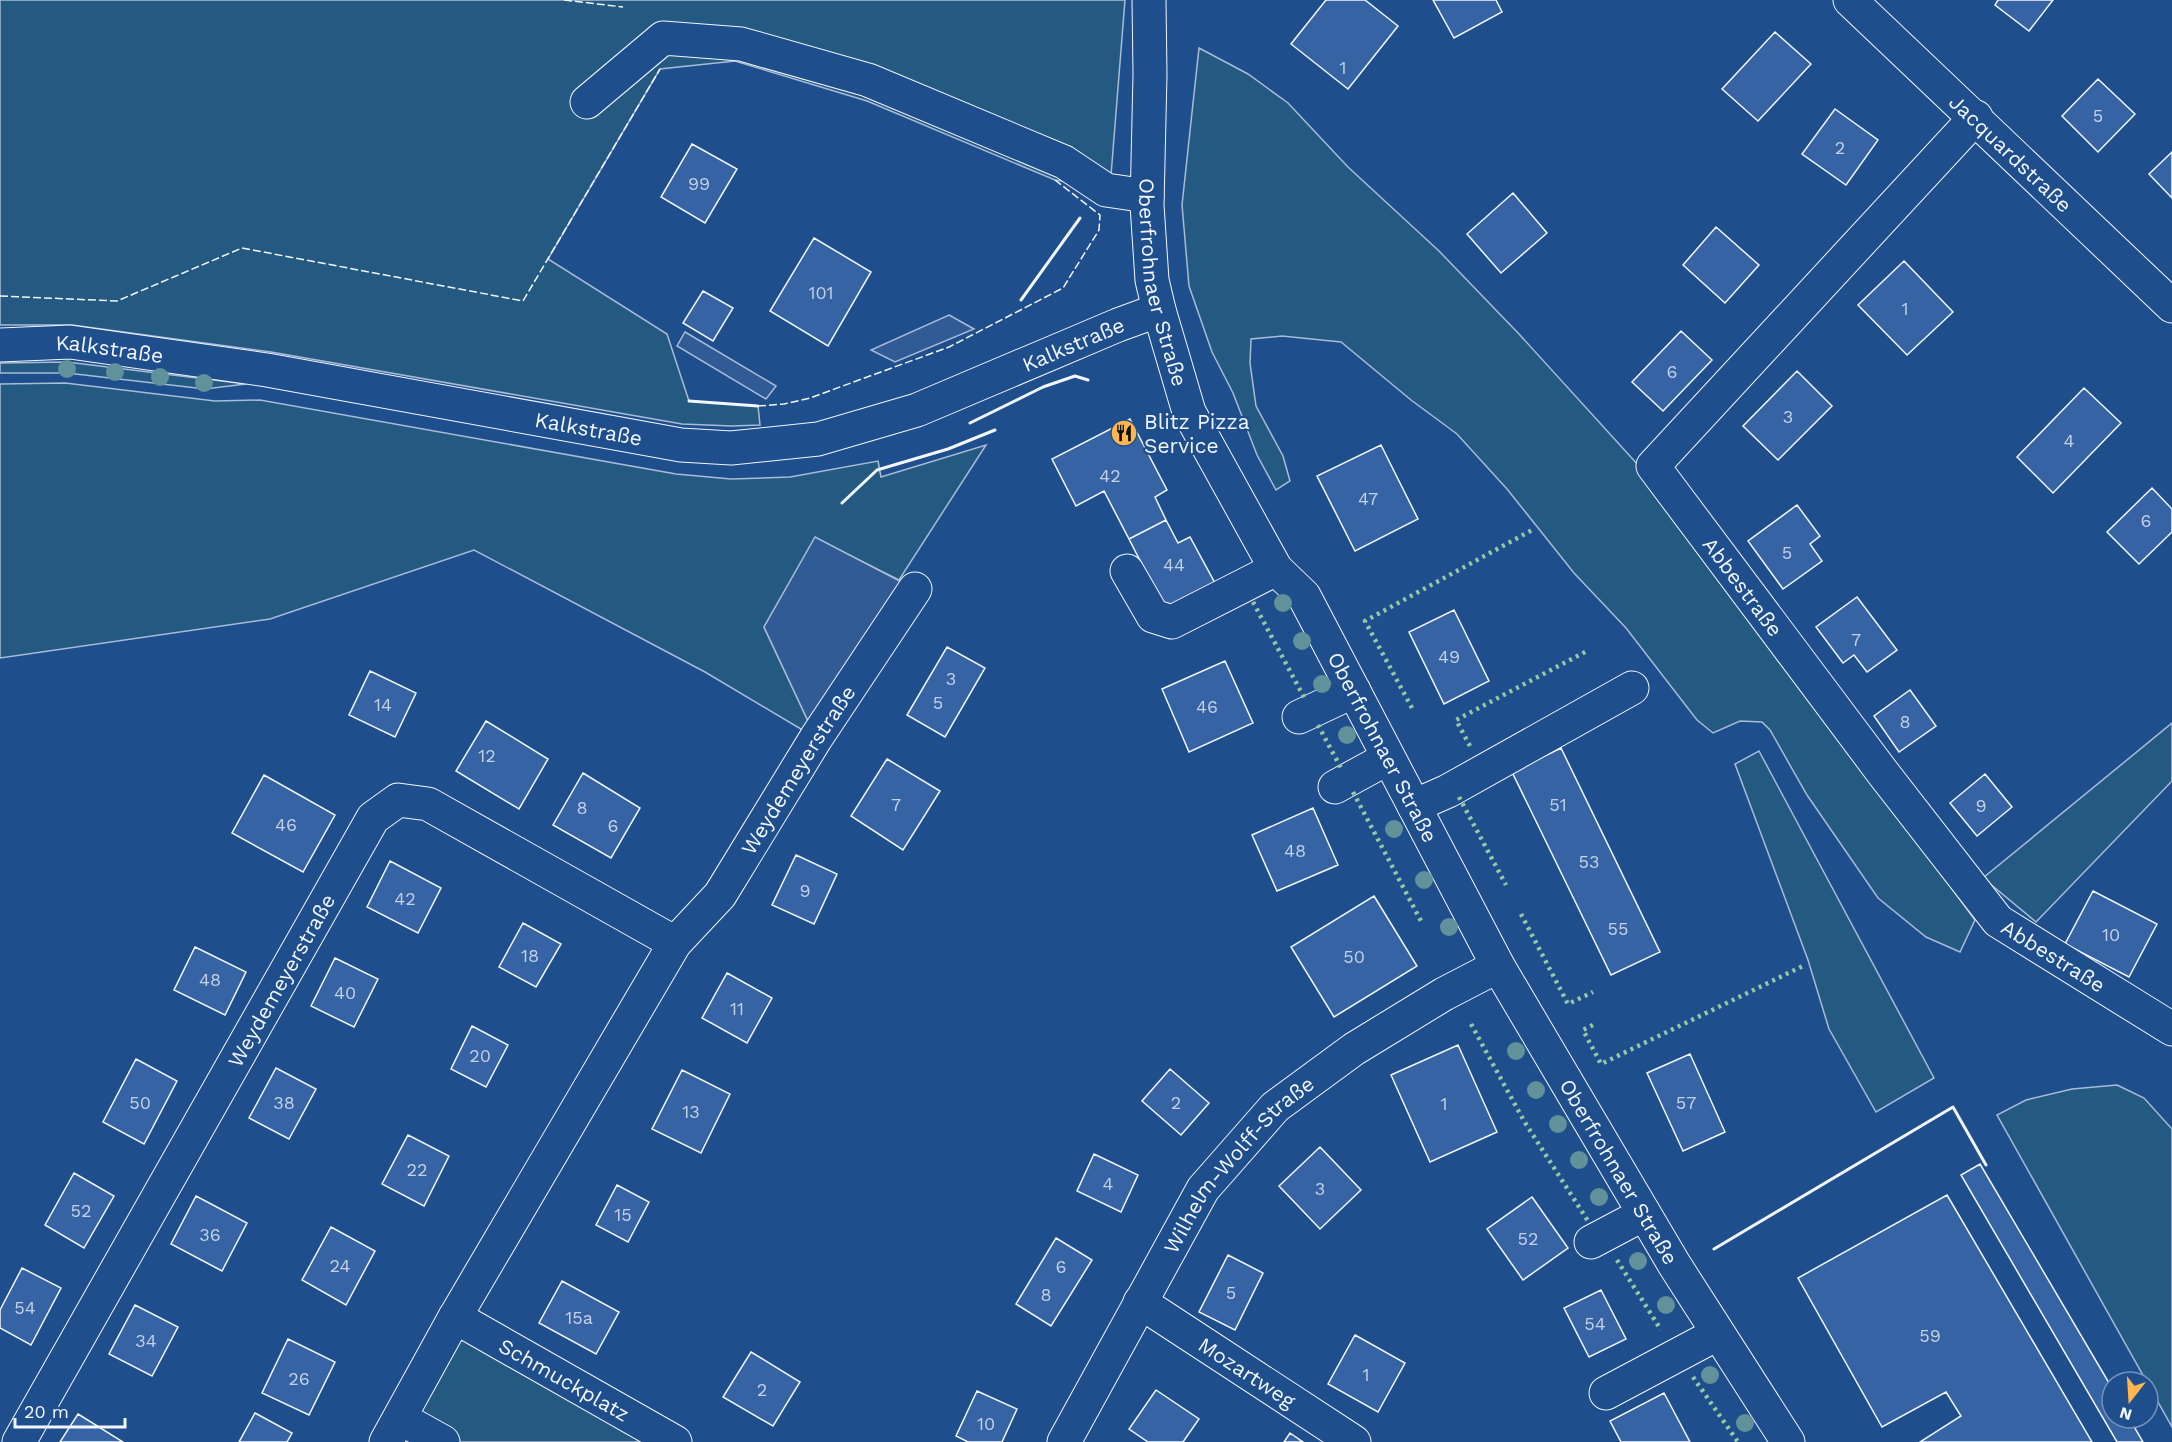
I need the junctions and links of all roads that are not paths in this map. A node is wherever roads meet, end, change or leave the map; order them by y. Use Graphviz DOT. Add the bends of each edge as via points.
graph roads {
  1 [pos="1149,0"];
  2 [pos="1850,0"];
  3 [pos="587,102"];
  4 [pos="1976,117"];
  5 [pos="1147,196"];
  6 [pos="2172,306"];
  7 [pos="1159,310"];
  8 [pos="0,345"];
  9 [pos="1276,569"];
  10 [pos="1127,571"];
  11 [pos="915,589"];
  12 [pos="1632,688"];
  13 [pos="1354,691"];
  14 [pos="1299,717"];
  15 [pos="1388,758"];
  16 [pos="1335,787"];
  17 [pos="1414,806"];
  18 [pos="675,942"];
  19 [pos="1498,966"];
  20 [pos="2172,1029"];
  21 [pos="1644,1214"];
  22 [pos="1591,1242"];
  23 [pos="1140,1302"];
  24 [pos="456,1317"];
  25 [pos="1717,1334"];
  26 [pos="1606,1393"];
  27 [pos="393,1430"];
  28 [pos="19,1442"];
  29 [pos="443,1442"];
  30 [pos="675,1442"];
  31 [pos="1064,1442"];
  32 [pos="1354,1442"];
  33 [pos="1788,1442"];
  1 -- 5 [label="street, Oberfrohnaer Straße"];
  2 -- 4 [label="street, Jacquardstraße"];
  3 -- 5 [label="street" via="663,38 741,44 868,80 1064,162 1106,190"];
  4 -- 6 [label="street, Jacquardstraße"];
  4 -- 20 [label="street, Abbestraße" via="1653,466 1998,921"];
  5 -- 7 [label="street, Oberfrohnaer Straße" via="1152,280"];
  7 -- 8 [label="street, Kalkstraße" via="917,410 818,439 731,448 681,445 244,367 70,342"];
  7 -- 9 [label="street, Oberfrohnaer Straße" via="1189,412"];
  9 -- 10 [label="street" via="1172,622 1153,616"];
  9 -- 13 [label="street, Oberfrohnaer Straße" via="1304,596"];
  11 -- 18 [label="street, Weydemeyerstraße" via="816,738 720,895"];
  12 -- 17 [label="street"];
  13 -- 14 [label="street"];
  13 -- 15 [label="street, Oberfrohnaer Straße"];
  15 -- 16 [label="street"];
  15 -- 17 [label="street, Oberfrohnaer Straße"];
  17 -- 19 [label="street, Oberfrohnaer Straße"];
  18 -- 24 [label="street, Weydemeyerstraße"];
  18 -- 28 [label="street, Weydemeyerstraße" via="428,804 398,800 374,818"];
  19 -- 21 [label="street, Oberfrohnaer Straße"];
  19 -- 23 [label="street, Wilhelm-Wolff-Straße" via="1443,994 1354,1049 1275,1107 1203,1189"];
  21 -- 22 [label="street"];
  21 -- 25 [label="street, Oberfrohnaer Straße"];
  23 -- 31 [label="street, Wilhelm-Wolff-Straße"];
  23 -- 32 [label="street, Mozartweg"];
  24 -- 27 [label="street, Weydemeyerstraße"];
  24 -- 30 [label="street, Schmuckplatz"];
  25 -- 26 [label="street"];
  25 -- 33 [label="street, Oberfrohnaer Straße"];
  27 -- 29 [label="street"];
}
